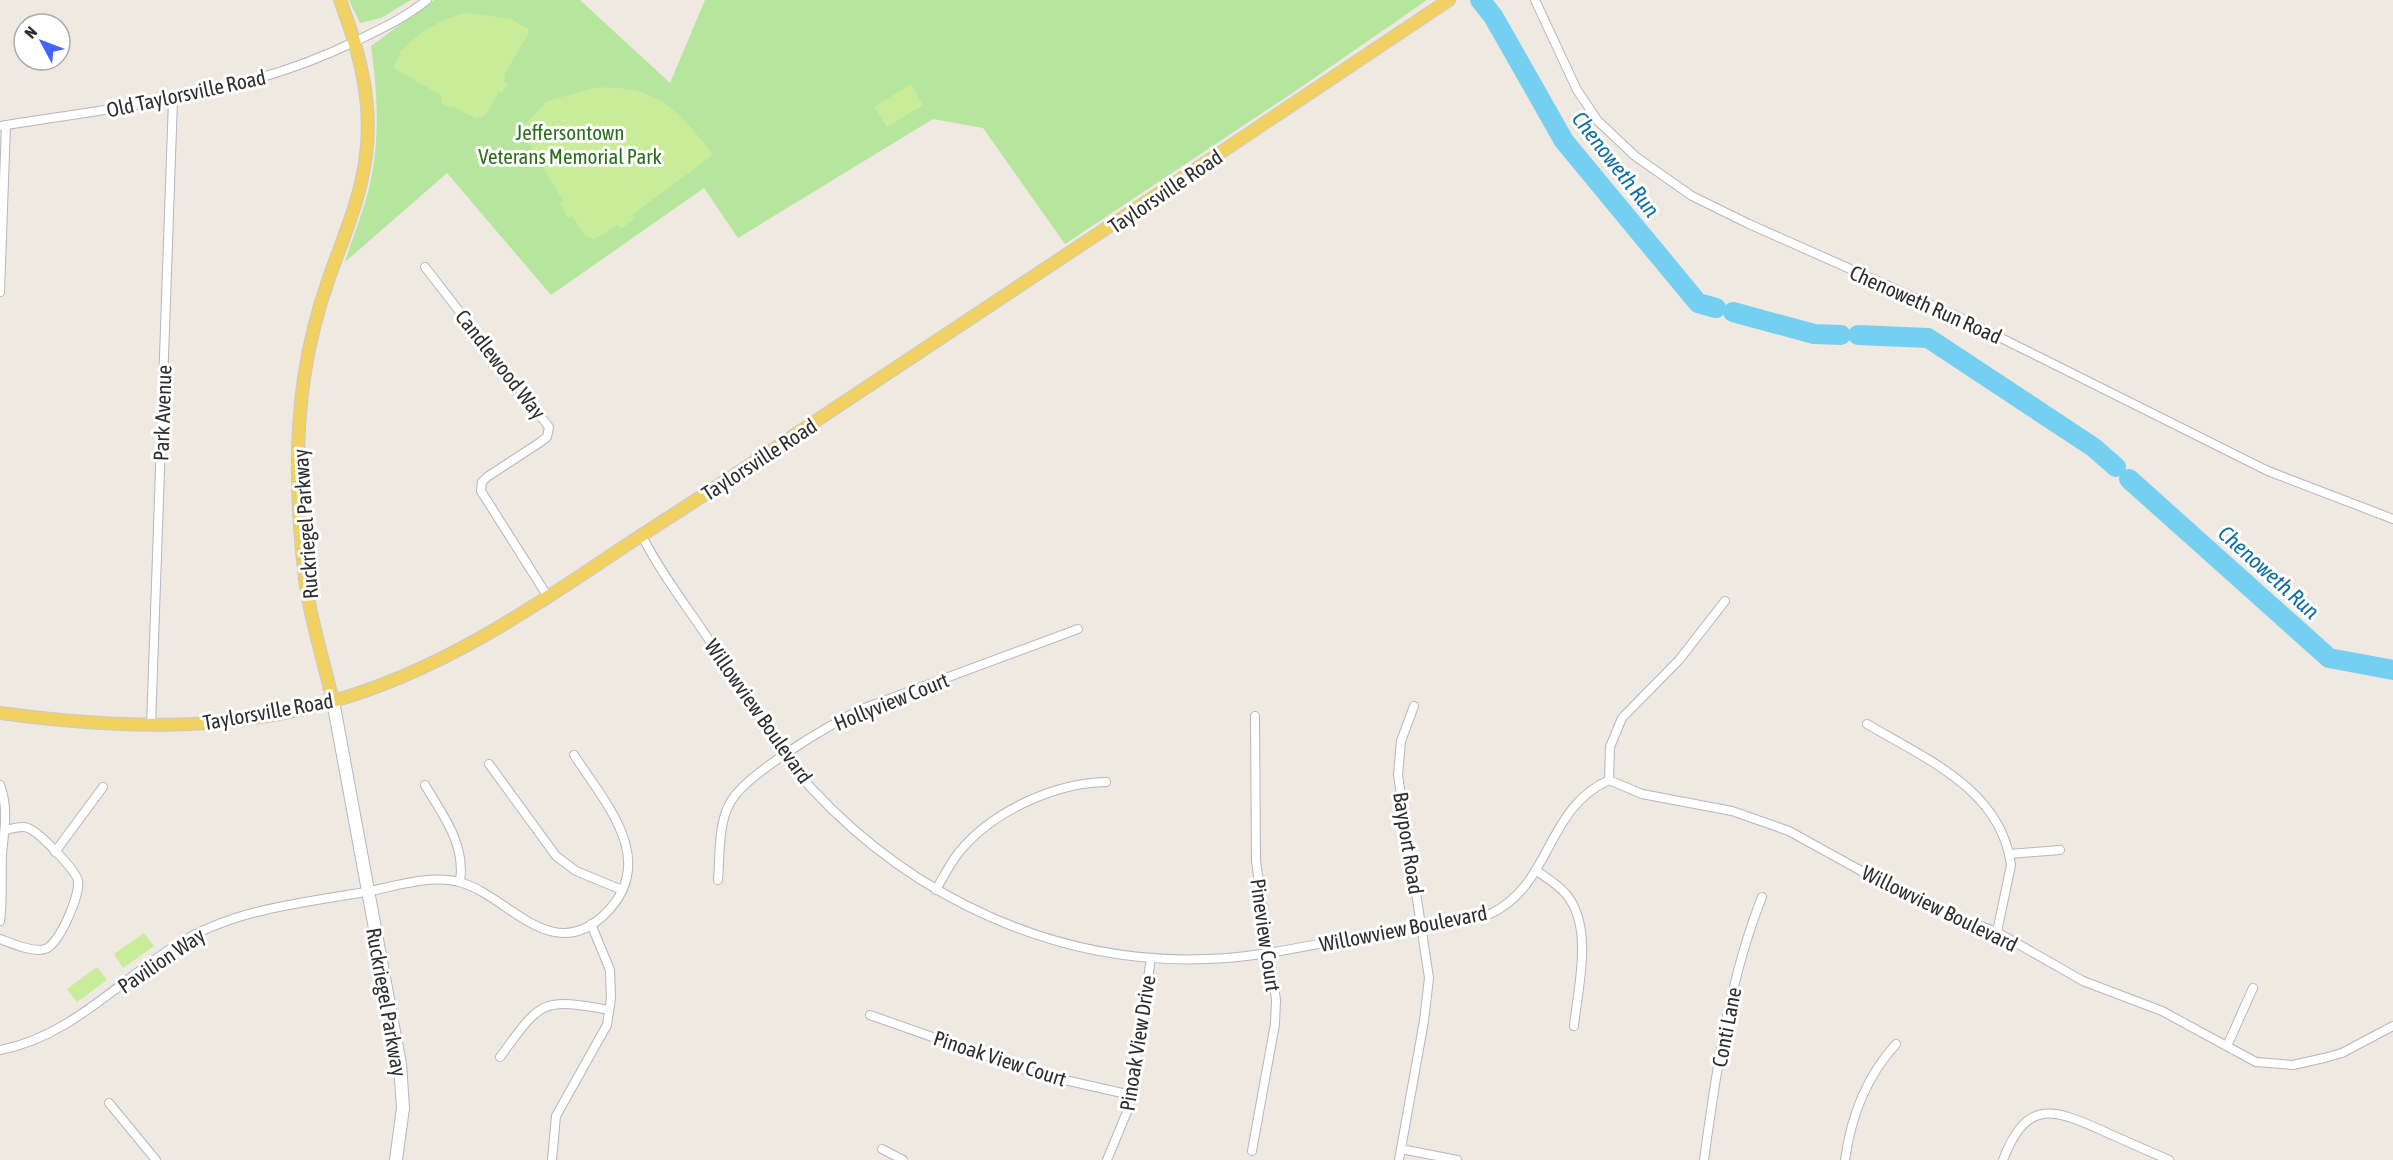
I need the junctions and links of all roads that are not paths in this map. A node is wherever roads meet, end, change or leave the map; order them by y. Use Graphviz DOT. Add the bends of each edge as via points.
graph roads {
  1 [pos="340,0"];
  2 [pos="427,0"];
  3 [pos="1449,0"];
  4 [pos="1535,0"];
  5 [pos="356,41"];
  6 [pos="173,100"];
  7 [pos="3,125"];
  8 [pos="425,267"];
  9 [pos="0,292"];
  10 [pos="2393,519"];
  11 [pos="642,536"];
  12 [pos="548,597"];
  13 [pos="1725,601"];
  14 [pos="1078,629"];
  15 [pos="333,701"];
  16 [pos="1414,706"];
  17 [pos="0,713"];
  18 [pos="1255,716"];
  19 [pos="1867,724"];
  20 [pos="151,726"];
  21 [pos="574,755"];
  22 [pos="786,756"];
  23 [pos="489,764"];
  24 [pos="1609,780"];
  25 [pos="1106,782"];
  26 [pos="0,785"];
  27 [pos="425,785"];
  28 [pos="103,787"];
  29 [pos="5,830"];
  30 [pos="2060,850"];
  31 [pos="56,852"];
  32 [pos="2009,854"];
  33 [pos="1,871"];
  34 [pos="1537,871"];
  35 [pos="718,880"];
  36 [pos="460,882"];
  37 [pos="622,890"];
  38 [pos="936,890"];
  39 [pos="368,892"];
  40 [pos="1762,897"];
  41 [pos="0,921"];
  42 [pos="591,924"];
  43 [pos="1422,927"];
  44 [pos="1997,933"];
  45 [pos="0,939"];
  46 [pos="1270,952"];
  47 [pos="1151,958"];
  48 [pos="2253,988"];
  49 [pos="609,1010"];
  50 [pos="870,1016"];
  51 [pos="1574,1026"];
  52 [pos="2393,1026"];
  53 [pos="1896,1044"];
  54 [pos="2226,1046"];
  55 [pos="0,1050"];
  56 [pos="500,1057"];
  57 [pos="1131,1095"];
  58 [pos="109,1103"];
  59 [pos="882,1149"];
  60 [pos="1401,1149"];
  61 [pos="1252,1151"];
  62 [pos="156,1160"];
  63 [pos="396,1160"];
  64 [pos="552,1160"];
  65 [pos="903,1160"];
  66 [pos="1107,1160"];
  67 [pos="1399,1160"];
  68 [pos="1457,1160"];
  69 [pos="1704,1160"];
  70 [pos="1845,1160"];
  71 [pos="2003,1160"];
  72 [pos="2169,1160"];
  1 -- 5 [label="main road, Ruckriegel Parkway"];
  2 -- 5 [label="street, Old Taylorsville Road" via="395,23"];
  3 -- 11 [label="main road, Taylorsville Road"];
  4 -- 10 [label="street, Chenoweth Run Road" via="1577,90 1598,121 1635,156 1692,196 1963,319 2268,471"];
  5 -- 6 [label="street, Old Taylorsville Road" via="257,81"];
  5 -- 15 [label="main road, Ruckriegel Parkway" via="368,117 366,155 359,192 315,323 298,432 298,486 307,588"];
  6 -- 7 [label="street, Old Taylorsville Road"];
  6 -- 20 [label="street, Park Avenue"];
  7 -- 9 [label="street"];
  8 -- 12 [label="street, Candlewood Way" via="549,427 547,437 481,485 483,497"];
  11 -- 12 [label="main road, Taylorsville Road"];
  11 -- 22 [label="street, Willowview Boulevard"];
  12 -- 15 [label="main road, Taylorsville Road" via="430,664"];
  13 -- 24 [label="street" via="1679,660 1622,718 1610,747"];
  14 -- 22 [label="street, Hollyview Court" via="862,709 827,726"];
  15 -- 20 [label="main road, Taylorsville Road" via="245,720"];
  15 -- 39 [label="main road, Ruckriegel Parkway"];
  16 -- 43 [label="street, Bayport Road" via="1401,741 1398,775"];
  17 -- 20 [label="main road, Taylorsville Road"];
  18 -- 46 [label="street, Pineview Court" via="1256,861"];
  19 -- 32 [label="street" via="1965,783 1985,806"];
  21 -- 37 [label="street" via="614,815 628,844 628,874"];
  22 -- 35 [label="street, Hollyview Court" via="745,784 729,803"];
  22 -- 38 [label="street, Willowview Boulevard" via="844,821 879,852"];
  23 -- 37 [label="street" via="556,856 576,871"];
  24 -- 34 [label="street, Willowview Boulevard" via="1587,792 1565,815"];
  24 -- 44 [label="street, Willowview Boulevard" via="1641,794 1732,811 1789,831 1923,905"];
  25 -- 38 [label="street" via="1074,785 1018,806 992,822 960,851"];
  26 -- 29 [label="street" via="7,817"];
  27 -- 36 [label="street" via="458,843"];
  28 -- 31 [label="street"];
  29 -- 31 [label="street" via="28,828"];
  29 -- 33 [label="street"];
  30 -- 32 [label="street"];
  31 -- 45 [label="street" via="75,872 78,881 63,929 53,944 39,950"];
  32 -- 44 [label="street" via="2009,883"];
  33 -- 41 [label="street"];
  34 -- 43 [label="street, Willowview Boulevard" via="1501,909"];
  34 -- 51 [label="street" via="1568,896 1580,924"];
  36 -- 39 [label="street, Pavilion Way" via="436,880"];
  36 -- 42 [label="street" via="489,894 530,925 560,932"];
  37 -- 42 [label="street" via="605,914"];
  38 -- 47 [label="street, Willowview Boulevard" via="981,914 1042,937"];
  39 -- 55 [label="street, Pavilion Way" via="251,912 213,926 178,944 76,1018"];
  39 -- 63 [label="main road, Ruckriegel Parkway" via="402,1080 401,1137"];
  40 -- 69 [label="street, Conti Lane" via="1737,971"];
  42 -- 49 [label="street" via="610,970"];
  43 -- 46 [label="street, Willowview Boulevard"];
  43 -- 60 [label="street, Bayport Road" via="1429,978"];
  44 -- 54 [label="street, Willowview Boulevard" via="2083,981 2162,1011"];
  46 -- 47 [label="street, Willowview Boulevard" via="1208,959"];
  46 -- 61 [label="street, Pineview Court" via="1275,1024"];
  47 -- 57 [label="street, Pinoak View Drive"];
  48 -- 54 [label="street"];
  49 -- 56 [label="street" via="565,1003 545,1005 532,1014"];
  49 -- 64 [label="street" via="602,1036 556,1116"];
  50 -- 57 [label="street, Pinoak View Court" via="1034,1073"];
  52 -- 54 [label="street, Willowview Boulevard" via="2342,1053 2293,1065 2256,1062"];
  53 -- 70 [label="street" via="1877,1064 1864,1093"];
  57 -- 66 [label="street, Pinoak View Drive" via="1125,1121"];
  58 -- 62 [label="street"];
  59 -- 65 [label="street"];
  60 -- 67 [label="street, Bayport Road"];
  60 -- 68 [label="street"];
  71 -- 72 [label="street" via="2021,1126 2036,1116 2059,1113"];
}
